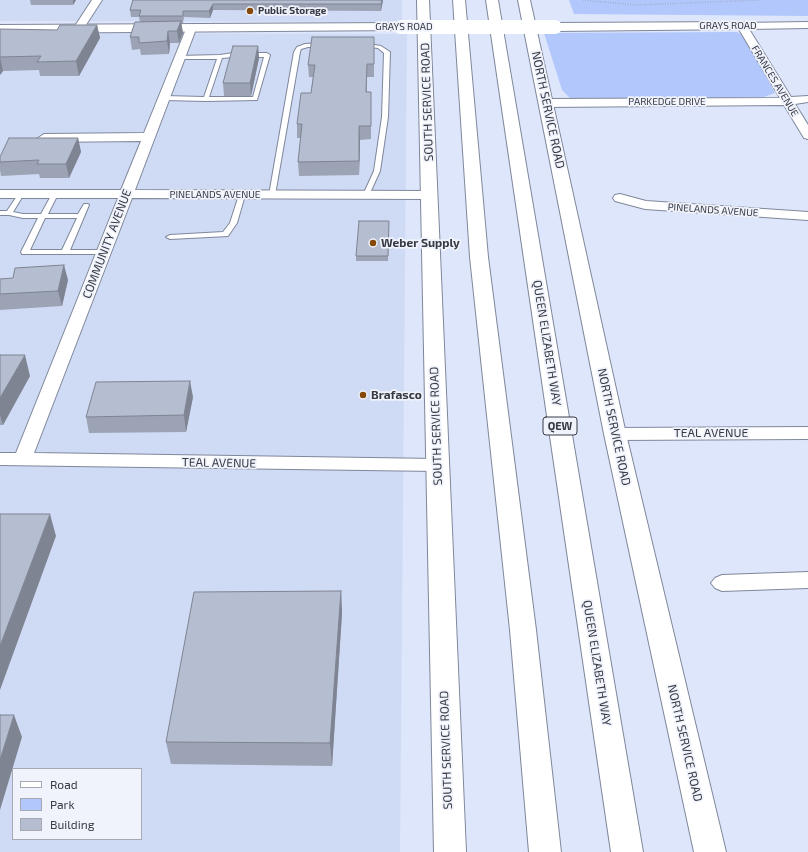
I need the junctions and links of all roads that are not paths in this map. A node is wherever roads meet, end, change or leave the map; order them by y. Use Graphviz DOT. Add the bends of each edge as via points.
graph roads {
  1 [pos="97,0"];
  2 [pos="423,0"];
  3 [pos="458,0"];
  4 [pos="492,0"];
  5 [pos="524,0"];
  6 [pos="742,26"];
  7 [pos="808,26"];
  8 [pos="0,29"];
  9 [pos="78,29"];
  10 [pos="191,29"];
  11 [pos="329,44"];
  12 [pos="357,45"];
  13 [pos="180,57"];
  14 [pos="220,57"];
  15 [pos="164,98"];
  16 [pos="206,99"];
  17 [pos="808,99"];
  18 [pos="786,101"];
  19 [pos="547,103"];
  20 [pos="808,135"];
  21 [pos="149,137"];
  22 [pos="44,138"];
  23 [pos="0,194"];
  24 [pos="21,194"];
  25 [pos="55,194"];
  26 [pos="125,195"];
  27 [pos="242,195"];
  28 [pos="272,195"];
  29 [pos="366,195"];
  30 [pos="430,195"];
  31 [pos="620,198"];
  32 [pos="86,204"];
  33 [pos="0,213"];
  34 [pos="9,213"];
  35 [pos="43,216"];
  36 [pos="81,216"];
  37 [pos="808,216"];
  38 [pos="170,237"];
  39 [pos="65,252"];
  40 [pos="103,252"];
  41 [pos="808,433"];
  42 [pos="615,434"];
  43 [pos="0,459"];
  44 [pos="23,459"];
  45 [pos="437,465"];
  46 [pos="808,580"];
  47 [pos="722,583"];
  48 [pos="450,852"];
  49 [pos="545,852"];
  50 [pos="627,852"];
  51 [pos="710,852"];
  1 -- 9 [label="street"];
  2 -- 30 [label="main road, SOUTH SERVICE ROAD"];
  3 -- 49 [label="main road" via="479,256 523,630"];
  4 -- 50 [label="main road, QUEEN ELIZABETH WAY / QEW"];
  5 -- 19 [label="main road, NORTH SERVICE ROAD"];
  6 -- 7 [label="street, GRAYS ROAD"];
  6 -- 10 [label="main road, GRAYS ROAD, bridge"];
  6 -- 18 [label="street, FRANCES AVENUE"];
  8 -- 9 [label="main road, GRAYS ROAD"];
  9 -- 10 [label="main road, GRAYS ROAD"];
  10 -- 13 [label="street, COMMUNITY AVENUE"];
  11 -- 28 [label="lane" via="307,45 299,48 297,52"];
  12 -- 29 [label="lane" via="379,47 387,52 382,145 376,171"];
  13 -- 14 [label="lane"];
  13 -- 15 [label="street, COMMUNITY AVENUE"];
  14 -- 16 [label="lane"];
  14 -- 16 [label="lane" via="267,55 255,99"];
  15 -- 16 [label="lane"];
  15 -- 21 [label="street, COMMUNITY AVENUE"];
  17 -- 18 [label="street, PARKEDGE DRIVE"];
  18 -- 19 [label="street, PARKEDGE DRIVE"];
  18 -- 20 [label="street, FRANCES AVENUE"];
  19 -- 42 [label="main road, NORTH SERVICE ROAD"];
  21 -- 22 [label="street"];
  21 -- 26 [label="street, COMMUNITY AVENUE"];
  23 -- 24 [label="street, PINELANDS AVENUE"];
  24 -- 25 [label="street, PINELANDS AVENUE"];
  24 -- 34 [label="lane"];
  25 -- 26 [label="street, PINELANDS AVENUE"];
  25 -- 35 [label="lane"];
  26 -- 27 [label="street, PINELANDS AVENUE"];
  26 -- 40 [label="street, COMMUNITY AVENUE"];
  27 -- 28 [label="street, PINELANDS AVENUE"];
  27 -- 38 [label="lane" via="233,223 225,234"];
  28 -- 29 [label="street, PINELANDS AVENUE"];
  29 -- 30 [label="street, PINELANDS AVENUE"];
  30 -- 45 [label="main road, SOUTH SERVICE ROAD"];
  31 -- 37 [label="street, PINELANDS AVENUE" via="645,205"];
  32 -- 36 [label="lane"];
  33 -- 34 [label="lane"];
  34 -- 35 [label="lane"];
  35 -- 36 [label="lane"];
  35 -- 39 [label="lane" via="25,252"];
  36 -- 39 [label="lane"];
  39 -- 40 [label="lane"];
  40 -- 44 [label="street, COMMUNITY AVENUE"];
  41 -- 42 [label="street, TEAL AVENUE"];
  42 -- 51 [label="main road, NORTH SERVICE ROAD"];
  43 -- 44 [label="street, TEAL AVENUE"];
  44 -- 45 [label="street, TEAL AVENUE"];
  45 -- 48 [label="main road, SOUTH SERVICE ROAD"];
  46 -- 47 [label="street"];
}
